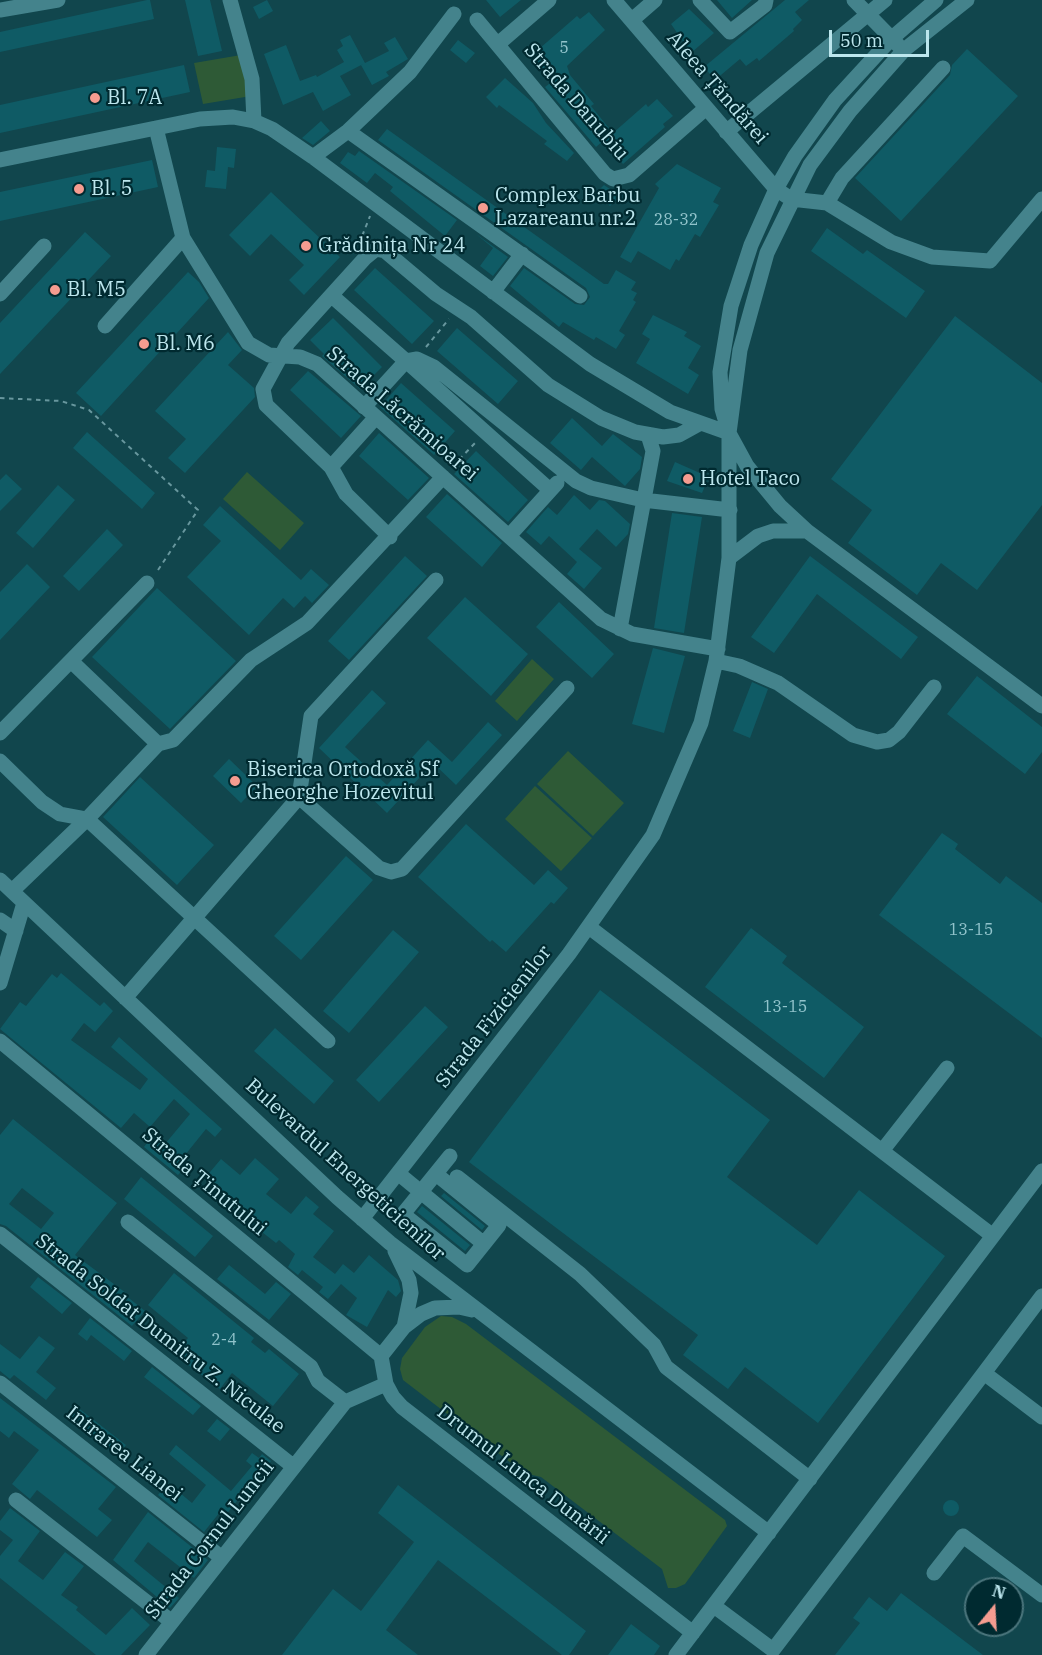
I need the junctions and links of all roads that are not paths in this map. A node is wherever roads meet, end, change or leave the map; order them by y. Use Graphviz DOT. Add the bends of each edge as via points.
graph roads {
  1 [pos="58,0"];
  2 [pos="230,0"];
  3 [pos="549,0"];
  4 [pos="614,0"];
  5 [pos="655,0"];
  6 [pos="700,0"];
  7 [pos="766,0"];
  8 [pos="854,0"];
  9 [pos="885,0"];
  10 [pos="936,0"];
  11 [pos="968,0"];
  12 [pos="0,10"];
  13 [pos="454,14"];
  14 [pos="866,14"];
  15 [pos="477,20"];
  16 [pos="632,20"];
  17 [pos="891,39"];
  18 [pos="498,44"];
  19 [pos="904,50"];
  20 [pos="943,68"];
  21 [pos="706,108"];
  22 [pos="254,121"];
  23 [pos="156,128"];
  24 [pos="348,131"];
  25 [pos="726,132"];
  26 [pos="313,157"];
  27 [pos="0,160"];
  28 [pos="776,189"];
  29 [pos="791,199"];
  30 [pos="1042,199"];
  31 [pos="827,203"];
  32 [pos="183,238"];
  33 [pos="44,246"];
  34 [pos="522,254"];
  35 [pos="493,292"];
  36 [pos="0,294"];
  37 [pos="332,296"];
  38 [pos="580,296"];
  39 [pos="105,326"];
  40 [pos="281,356"];
  41 [pos="411,360"];
  42 [pos="364,407"];
  43 [pos="376,417"];
  44 [pos="699,424"];
  45 [pos="729,433"];
  46 [pos="648,435"];
  47 [pos="331,467"];
  48 [pos="564,475"];
  49 [pos="443,477"];
  50 [pos="550,490"];
  51 [pos="643,500"];
  52 [pos="730,510"];
  53 [pos="807,531"];
  54 [pos="390,537"];
  55 [pos="509,537"];
  56 [pos="729,558"];
  57 [pos="435,580"];
  58 [pos="147,583"];
  59 [pos="626,632"];
  60 [pos="717,655"];
  61 [pos="71,661"];
  62 [pos="934,687"];
  63 [pos="567,688"];
  64 [pos="1042,706"];
  65 [pos="0,733"];
  66 [pos="158,744"];
  67 [pos="0,761"];
  68 [pos="299,797"];
  69 [pos="87,819"];
  70 [pos="0,880"];
  71 [pos="12,891"];
  72 [pos="24,903"];
  73 [pos="194,918"];
  74 [pos="0,920"];
  75 [pos="589,927"];
  76 [pos="16,931"];
  77 [pos="0,982"];
  78 [pos="125,998"];
  79 [pos="0,1041"];
  80 [pos="328,1041"];
  81 [pos="947,1068"];
  82 [pos="882,1151"];
  83 [pos="450,1156"];
  84 [pos="1042,1171"];
  85 [pos="399,1174"];
  86 [pos="436,1174"];
  87 [pos="457,1177"];
  88 [pos="421,1192"];
  89 [pos="362,1219"];
  90 [pos="128,1222"];
  91 [pos="0,1234"];
  92 [pos="993,1236"];
  93 [pos="390,1243"];
  94 [pos="484,1244"];
  95 [pos="1042,1296"];
  96 [pos="478,1312"];
  97 [pos="404,1327"];
  98 [pos="381,1356"];
  99 [pos="984,1373"];
  100 [pos="0,1383"];
  101 [pos="386,1384"];
  102 [pos="345,1402"];
  103 [pos="1042,1417"];
  104 [pos="294,1467"];
  105 [pos="810,1479"];
  106 [pos="16,1500"];
  107 [pos="769,1533"];
  108 [pos="222,1558"];
  109 [pos="934,1573"];
  110 [pos="1042,1595"];
  111 [pos="714,1606"];
  112 [pos="172,1622"];
  113 [pos="693,1633"];
  114 [pos="771,1653"];
  115 [pos="146,1655"];
  116 [pos="676,1655"];
  1 -- 12 [label="street"];
  2 -- 22 [label="street" via="252,79"];
  3 -- 18 [label="street"];
  4 -- 16 [label="street, Aleea Țăndărei"];
  5 -- 16 [label="street"];
  6 -- 7 [label="street" via="730,32"];
  8 -- 14 [label="street"];
  9 -- 14 [label="street"];
  10 -- 17 [label="street, Strada Fizicienilor"];
  11 -- 19 [label="street, Strada Fizicienilor"];
  13 -- 24 [label="street" via="410,72"];
  14 -- 17 [label="street"];
  14 -- 25 [label="street"];
  15 -- 18 [label="street, Strada Danubiu"];
  16 -- 21 [label="street, Aleea Țăndărei"];
  17 -- 19 [label="street"];
  17 -- 28 [label="street, Strada Fizicienilor" via="823,116"];
  18 -- 21 [label="street, Strada Danubiu" via="613,179 629,175"];
  19 -- 29 [label="street, Strada Fizicienilor" via="831,135"];
  20 -- 31 [label="street" via="842,178"];
  21 -- 25 [label="street, Aleea Țăndărei"];
  22 -- 23 [label="street" via="218,117"];
  22 -- 26 [label="street"];
  23 -- 27 [label="street"];
  23 -- 32 [label="street, Strada Lăcrămioarei"];
  24 -- 26 [label="street"];
  24 -- 34 [label="street"];
  25 -- 28 [label="street, Aleea Țăndărei"];
  26 -- 35 [label="street"];
  28 -- 29 [label="street, Aleea Țăndărei"];
  28 -- 45 [label="street, Strada Fizicienilor" via="744,264 723,348 720,389"];
  29 -- 31 [label="street"];
  29 -- 45 [label="street, Strada Fizicienilor" via="766,253 748,315"];
  30 -- 31 [label="street" via="990,261 932,257 891,242"];
  32 -- 39 [label="street"];
  32 -- 40 [label="street, Strada Lăcrămioarei" via="248,343"];
  33 -- 36 [label="street"];
  34 -- 35 [label="street"];
  34 -- 38 [label="street"];
  35 -- 44 [label="street" via="590,364 652,402"];
  37 -- 40 [label="street" via="288,343"];
  37 -- 41 [label="street"];
  37 -- 46 [label="street" via="371,252 381,249 458,308 548,386 622,427"];
  40 -- 42 [label="street, Strada Lăcrămioarei" via="309,359"];
  40 -- 47 [label="street" via="263,389 266,405"];
  41 -- 42 [label="street"];
  41 -- 48 [label="street" via="434,367"];
  41 -- 50 [label="street"];
  42 -- 43 [label="street, Strada Lăcrămioarei"];
  43 -- 47 [label="street"];
  43 -- 49 [label="street, Strada Lăcrămioarei"];
  44 -- 45 [label="street"];
  44 -- 46 [label="street" via="679,435"];
  45 -- 52 [label="street, Strada Fizicienilor"];
  45 -- 53 [label="street" via="759,483"];
  46 -- 51 [label="street" via="653,451"];
  47 -- 54 [label="street" via="346,494"];
  48 -- 50 [label="street"];
  48 -- 51 [label="street" via="591,488"];
  49 -- 54 [label="street"];
  49 -- 55 [label="street, Strada Lăcrămioarei"];
  50 -- 55 [label="street"];
  51 -- 52 [label="street"];
  51 -- 59 [label="street"];
  52 -- 56 [label="street, Strada Fizicienilor"];
  53 -- 56 [label="street" via="773,531 758,536"];
  53 -- 64 [label="street"];
  54 -- 66 [label="street" via="307,623 251,660 173,740"];
  55 -- 59 [label="street, Strada Lăcrămioarei" via="602,619"];
  56 -- 60 [label="street, Strada Fizicienilor"];
  57 -- 68 [label="street" via="311,716"];
  58 -- 61 [label="street"];
  59 -- 60 [label="street, Strada Lăcrămioarei"];
  60 -- 62 [label="street, Strada Lăcrămioarei" via="778,683 853,735 877,742 889,740 899,732"];
  60 -- 75 [label="street, Strada Fizicienilor" via="693,744 692,762 665,826 653,836"];
  61 -- 65 [label="street"];
  61 -- 66 [label="street"];
  63 -- 68 [label="street" via="402,868 391,872 379,868"];
  66 -- 69 [label="street"];
  67 -- 69 [label="street" via="60,814"];
  68 -- 73 [label="street"];
  69 -- 71 [label="street"];
  69 -- 73 [label="street"];
  70 -- 71 [label="street, Bulevardul Energeticienilor"];
  71 -- 72 [label="street, Bulevardul Energeticienilor"];
  72 -- 76 [label="street"];
  72 -- 78 [label="street, Bulevardul Energeticienilor"];
  73 -- 78 [label="street"];
  73 -- 80 [label="street"];
  74 -- 76 [label="street"];
  75 -- 82 [label="street"];
  75 -- 85 [label="street, Strada Fizicienilor"];
  76 -- 77 [label="street"];
  78 -- 89 [label="street, Bulevardul Energeticienilor"];
  79 -- 98 [label="street, Strada Ținutului"];
  81 -- 82 [label="street"];
  82 -- 92 [label="street"];
  83 -- 86 [label="street"];
  84 -- 92 [label="street"];
  85 -- 88 [label="street"];
  85 -- 89 [label="street, Strada Fizicienilor"];
  86 -- 88 [label="street"];
  86 -- 94 [label="street" via="499,1225"];
  87 -- 105 [label="street" via="580,1274 654,1345 666,1367"];
  88 -- 94 [label="street"];
  88 -- 94 [label="street" via="403,1214 467,1265"];
  89 -- 93 [label="street, Bulevardul Energeticienilor"];
  90 -- 102 [label="street" via="311,1367 318,1381"];
  91 -- 104 [label="street, Strada Soldat Dumitru Z. Niculae"];
  92 -- 105 [label="street"];
  93 -- 96 [label="street, Bulevardul Energeticienilor"];
  93 -- 97 [label="street" via="410,1280 410,1309"];
  95 -- 99 [label="street"];
  96 -- 97 [label="street" via="446,1306 421,1314"];
  96 -- 107 [label="street, Bulevardul Energeticienilor"];
  97 -- 98 [label="street"];
  98 -- 101 [label="street, Drumul Lunca Dunării"];
  99 -- 103 [label="street"];
  99 -- 114 [label="street"];
  100 -- 108 [label="street, Intrarea Lianei"];
  101 -- 102 [label="street, Strada Cornul Luncii"];
  101 -- 113 [label="street, Drumul Lunca Dunării" via="402,1407"];
  102 -- 104 [label="street, Strada Cornul Luncii"];
  104 -- 108 [label="street, Strada Cornul Luncii"];
  105 -- 107 [label="street"];
  106 -- 112 [label="street"];
  107 -- 111 [label="street"];
  108 -- 112 [label="street, Strada Cornul Luncii"];
  109 -- 110 [label="street" via="963,1536"];
  111 -- 113 [label="street"];
  111 -- 114 [label="street"];
  112 -- 115 [label="street, Strada Cornul Luncii"];
  113 -- 116 [label="street"];
}
